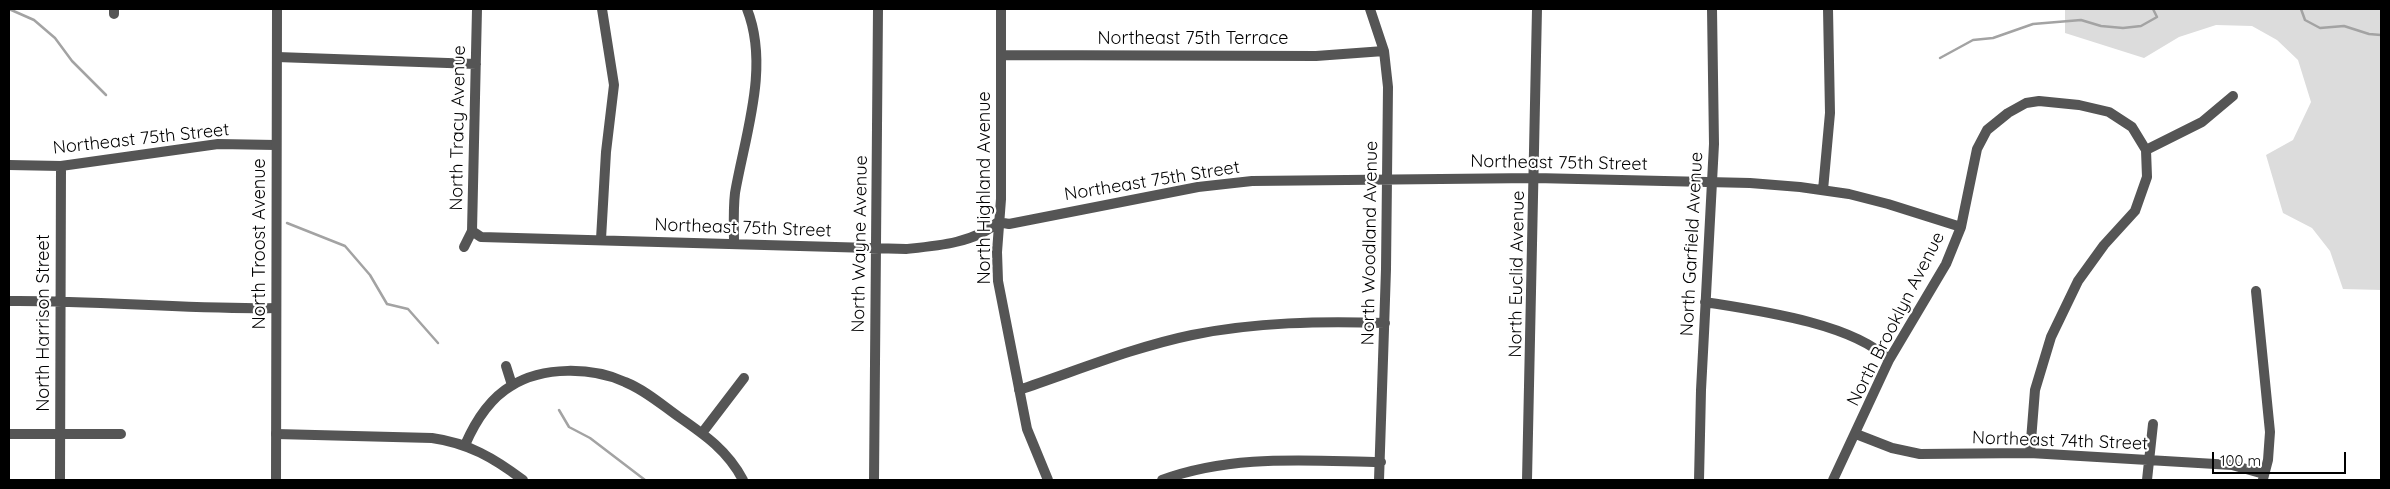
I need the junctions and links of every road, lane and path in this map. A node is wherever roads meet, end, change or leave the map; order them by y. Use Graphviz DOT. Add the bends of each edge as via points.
graph roads {
  1 [pos="277,9"];
  2 [pos="477,9"];
  3 [pos="602,9"];
  4 [pos="747,9"];
  5 [pos="878,9"];
  6 [pos="1001,9"];
  7 [pos="1370,9"];
  8 [pos="1537,9"];
  9 [pos="1712,9"];
  10 [pos="1828,9"];
  11 [pos="1384,51"];
  12 [pos="1002,56"];
  13 [pos="277,57"];
  14 [pos="476,64"];
  15 [pos="2233,96"];
  16 [pos="276,145"];
  17 [pos="2146,150"];
  18 [pos="9,165"];
  19 [pos="61,166"];
  20 [pos="1535,178"];
  21 [pos="1388,179"];
  22 [pos="1712,182"];
  23 [pos="1823,190"];
  24 [pos="998,222"];
  25 [pos="1961,227"];
  26 [pos="472,231"];
  27 [pos="601,239"];
  28 [pos="734,243"];
  29 [pos="464,247"];
  30 [pos="876,249"];
  31 [pos="2256,291"];
  32 [pos="60,300"];
  33 [pos="9,301"];
  34 [pos="1705,302"];
  35 [pos="276,308"];
  36 [pos="1385,323"];
  37 [pos="1889,360"];
  38 [pos="506,366"];
  39 [pos="744,378"];
  40 [pos="512,385"];
  41 [pos="1019,390"];
  42 [pos="2153,424"];
  43 [pos="702,433"];
  44 [pos="9,434"];
  45 [pos="59,434"];
  46 [pos="121,434"];
  47 [pos="276,434"];
  48 [pos="1856,434"];
  49 [pos="465,445"];
  50 [pos="2030,453"];
  51 [pos="2148,461"];
  52 [pos="1381,462"];
  53 [pos="2264,477"];
  54 [pos="60,480"];
  55 [pos="276,480"];
  56 [pos="523,480"];
  57 [pos="743,480"];
  58 [pos="874,480"];
  59 [pos="1048,480"];
  60 [pos="1162,480"];
  61 [pos="1378,480"];
  62 [pos="1527,480"];
  63 [pos="1699,480"];
  64 [pos="1833,480"];
  65 [pos="2147,480"];
  1 -- 13 [label="street, North Troost Avenue"];
  2 -- 14 [label="street, North Tracy Avenue"];
  3 -- 27 [label="street" via="614,85"];
  4 -- 28 [label="street" via="754,32 755,76 735,194"];
  5 -- 30 [label="street, North Wayne Avenue"];
  6 -- 12 [label="street, North Highland Avenue"];
  7 -- 11 [label="street, North Woodland Avenue"];
  8 -- 20 [label="street, North Euclid Avenue"];
  9 -- 22 [label="street, North Garfield Avenue"];
  10 -- 23 [label="street" via="1830,112"];
  11 -- 12 [label="street, Northeast 75th Terrace" via="1316,56"];
  11 -- 21 [label="street, North Woodland Avenue" via="1388,86"];
  12 -- 24 [label="street, North Highland Avenue"];
  13 -- 14 [label="street"];
  13 -- 16 [label="street, North Troost Avenue"];
  14 -- 26 [label="street, North Tracy Avenue"];
  15 -- 17 [label="street" via="2202,122"];
  16 -- 19 [label="street, Northeast 75th Street" via="218,144"];
  16 -- 35 [label="street, North Troost Avenue"];
  17 -- 25 [label="street, North Brooklyn Avenue" via="2125,121 2110,112 2039,101 2026,104 1987,130 1977,149"];
  17 -- 50 [label="street" via="2147,176 2135,211 2104,244 2078,281 2051,337 2035,390"];
  18 -- 19 [label="street, Northeast 75th Street"];
  19 -- 32 [label="street, North Harrison Street"];
  20 -- 21 [label="street, Northeast 75th Street"];
  20 -- 22 [label="street, Northeast 75th Street"];
  20 -- 62 [label="street, North Euclid Avenue"];
  21 -- 24 [label="street, Northeast 75th Street" via="1230,183 1009,224"];
  21 -- 36 [label="street, North Woodland Avenue"];
  22 -- 23 [label="street, Northeast 75th Street"];
  22 -- 34 [label="street, North Garfield Avenue"];
  23 -- 25 [label="street, Northeast 75th Street" via="1888,204"];
  24 -- 30 [label="street, Northeast 75th Street" via="990,230 968,238 927,247"];
  24 -- 41 [label="street, North Highland Avenue" via="998,281"];
  25 -- 37 [label="street, North Brooklyn Avenue" via="1946,264"];
  26 -- 27 [label="street, Northeast 75th Street" via="481,237"];
  26 -- 29 [label="street, North Tracy Avenue"];
  27 -- 28 [label="street, Northeast 75th Street"];
  28 -- 30 [label="street, Northeast 75th Street"];
  30 -- 58 [label="street, North Wayne Avenue"];
  31 -- 53 [label="street" via="2270,432"];
  32 -- 33 [label="street"];
  32 -- 35 [label="street" via="206,309"];
  32 -- 45 [label="street, North Harrison Street"];
  34 -- 37 [label="street" via="1822,326 1859,341"];
  34 -- 63 [label="street, North Garfield Avenue"];
  35 -- 47 [label="street, North Troost Avenue"];
  36 -- 41 [label="street" via="1298,323 1221,330 1161,342"];
  36 -- 52 [label="street, North Woodland Avenue"];
  37 -- 48 [label="street, North Brooklyn Avenue"];
  38 -- 40 [label="street"];
  39 -- 43 [label="street"];
  40 -- 43 [label="street" via="555,372 584,372 612,377 637,388"];
  40 -- 49 [label="street" via="484,412"];
  41 -- 59 [label="street, North Highland Avenue" via="1028,429"];
  42 -- 51 [label="street"];
  43 -- 57 [label="street" via="724,452"];
  44 -- 45 [label="street"];
  45 -- 46 [label="street"];
  45 -- 54 [label="street, North Harrison Street"];
  47 -- 49 [label="street" via="432,438"];
  47 -- 55 [label="street, North Troost Avenue"];
  48 -- 50 [label="street, Northeast 74th Street" via="1892,448 1920,454"];
  48 -- 64 [label="street, North Brooklyn Avenue"];
  49 -- 56 [label="street" via="493,458"];
  50 -- 51 [label="street, Northeast 74th Street"];
  51 -- 53 [label="street, Northeast 74th Street" via="2232,465"];
  51 -- 65 [label="street"];
  52 -- 60 [label="street" via="1248,461 1198,469"];
  52 -- 61 [label="street, North Woodland Avenue"];
}
